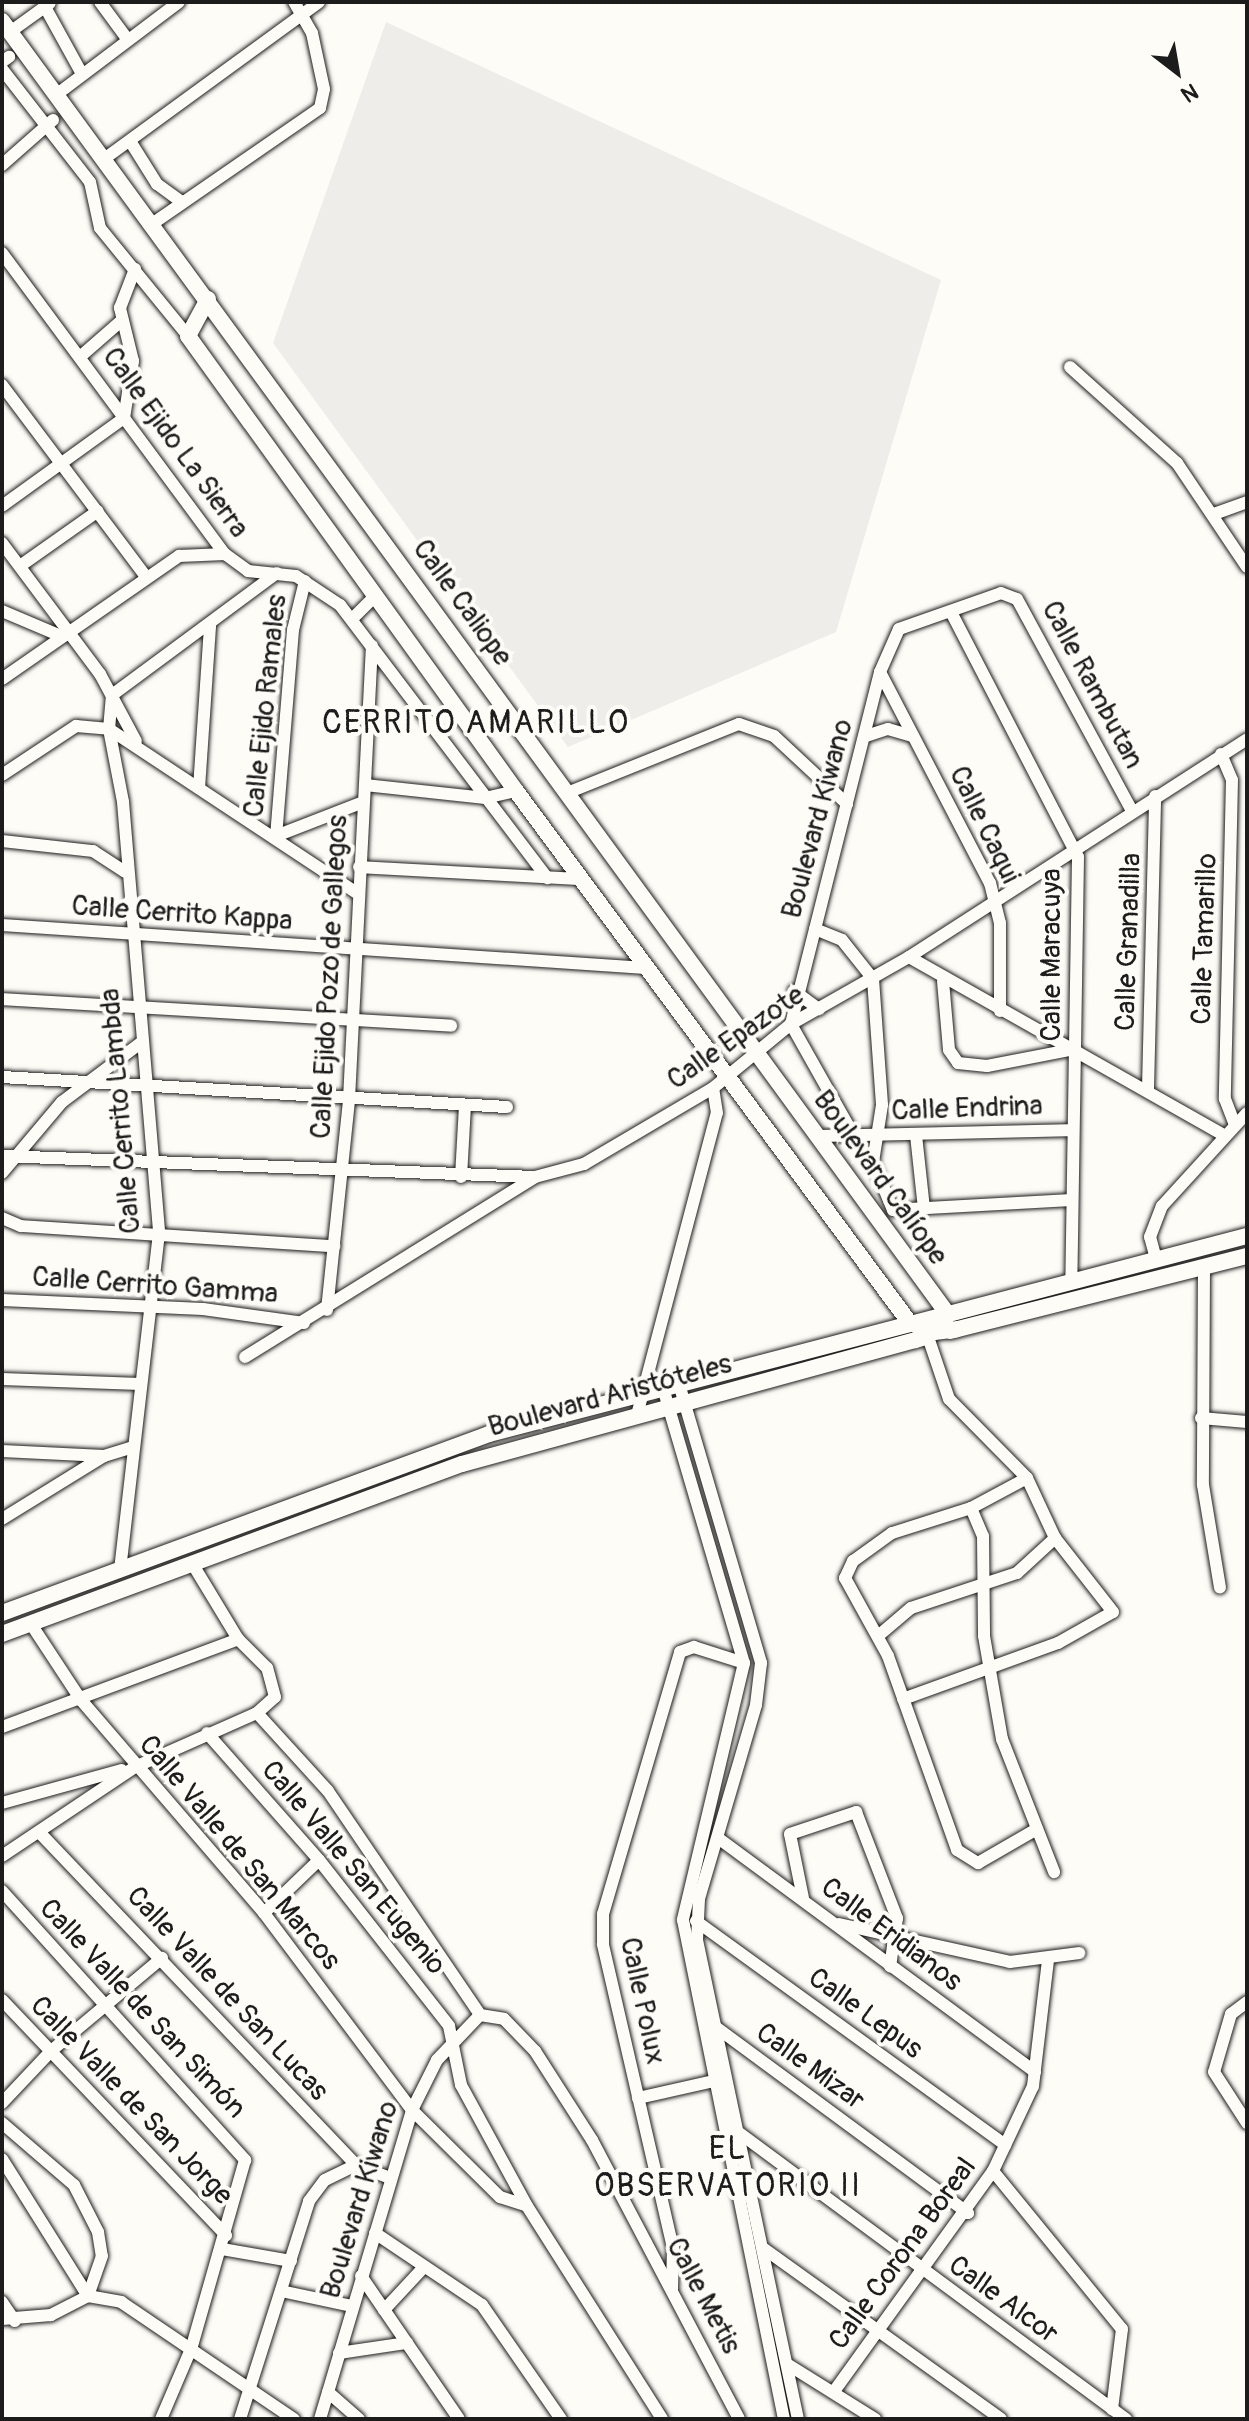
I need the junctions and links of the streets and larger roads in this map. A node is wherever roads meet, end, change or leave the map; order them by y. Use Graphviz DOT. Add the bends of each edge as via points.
graph roads {
  1 [pos="100,2"];
  2 [pos="179,2"];
  3 [pos="294,2"];
  4 [pos="319,2"];
  5 [pos="48,4"];
  6 [pos="302,14"];
  7 [pos="6,26"];
  8 [pos="128,40"];
  9 [pos="2,69"];
  10 [pos="82,74"];
  11 [pos="56,95"];
  12 [pos="49,123"];
  13 [pos="130,141"];
  14 [pos="104,159"];
  15 [pos="2,165"];
  16 [pos="180,201"];
  17 [pos="152,224"];
  18 [pos="4,264"];
  19 [pos="135,269"];
  20 [pos="208,299"];
  21 [pos="120,322"];
  22 [pos="188,336"];
  23 [pos="81,356"];
  24 [pos="1070,367"];
  25 [pos="2,385"];
  26 [pos="124,418"];
  27 [pos="58,460"];
  28 [pos="1247,502"];
  29 [pos="2,506"];
  30 [pos="98,511"];
  31 [pos="1214,514"];
  32 [pos="2,543"];
  33 [pos="225,554"];
  34 [pos="20,566"];
  35 [pos="1247,567"];
  36 [pos="277,573"];
  37 [pos="146,577"];
  38 [pos="305,581"];
  39 [pos="375,596"];
  40 [pos="2,611"];
  41 [pos="951,612"];
  42 [pos="352,619"];
  43 [pos="210,625"];
  44 [pos="64,633"];
  45 [pos="372,646"];
  46 [pos="880,672"];
  47 [pos="2,679"];
  48 [pos="112,695"];
  49 [pos="109,729"];
  50 [pos="866,736"];
  51 [pos="913,736"];
  52 [pos="1247,739"];
  53 [pos="136,741"];
  54 [pos="1221,754"];
  55 [pos="2,775"];
  56 [pos="1232,780"];
  57 [pos="365,785"];
  58 [pos="199,788"];
  59 [pos="516,791"];
  60 [pos="1247,792"];
  61 [pos="567,793"];
  62 [pos="1155,796"];
  63 [pos="485,798"];
  64 [pos="363,802"];
  65 [pos="847,804"];
  66 [pos="1132,811"];
  67 [pos="276,836"];
  68 [pos="2,841"];
  69 [pos="1074,848"];
  70 [pos="359,867"];
  71 [pos="125,872"];
  72 [pos="547,878"];
  73 [pos="582,879"];
  74 [pos="358,894"];
  75 [pos="995,899"];
  76 [pos="2,925"];
  77 [pos="815,929"];
  78 [pos="130,934"];
  79 [pos="356,951"];
  80 [pos="909,957"];
  81 [pos="646,968"];
  82 [pos="873,979"];
  83 [pos="943,981"];
  84 [pos="794,991"];
  85 [pos="2,999"];
  86 [pos="135,1009"];
  87 [pos="819,1009"];
  88 [pos="1000,1011"];
  89 [pos="353,1021"];
  90 [pos="791,1024"];
  91 [pos="451,1026"];
  92 [pos="142,1042"];
  93 [pos="1076,1049"];
  94 [pos="757,1054"];
  95 [pos="728,1076"];
  96 [pos="2,1077"];
  97 [pos="87,1080"];
  98 [pos="147,1082"];
  99 [pos="713,1088"];
  100 [pos="1148,1089"];
  101 [pos="349,1099"];
  102 [pos="465,1106"];
  103 [pos="507,1107"];
  104 [pos="1247,1113"];
  105 [pos="1235,1125"];
  106 [pos="1072,1130"];
  107 [pos="916,1135"];
  108 [pos="816,1136"];
  109 [pos="854,1136"];
  110 [pos="880,1136"];
  111 [pos="1225,1136"];
  112 [pos="6,1156"];
  113 [pos="155,1158"];
  114 [pos="344,1172"];
  115 [pos="2,1173"];
  116 [pos="461,1177"];
  117 [pos="535,1177"];
  118 [pos="1070,1200"];
  119 [pos="924,1209"];
  120 [pos="899,1211"];
  121 [pos="875,1215"];
  122 [pos="2,1218"];
  123 [pos="159,1233"];
  124 [pos="1247,1236"];
  125 [pos="334,1246"];
  126 [pos="1247,1256"];
  127 [pos="1156,1259"];
  128 [pos="1204,1267"];
  129 [pos="1071,1282"];
  130 [pos="934,1295"];
  131 [pos="1013,1298"];
  132 [pos="2,1300"];
  133 [pos="150,1309"];
  134 [pos="327,1310"];
  135 [pos="947,1313"];
  136 [pos="909,1322"];
  137 [pos="304,1323"];
  138 [pos="926,1336"];
  139 [pos="245,1357"];
  140 [pos="2,1379"];
  141 [pos="140,1384"];
  142 [pos="671,1386"];
  143 [pos="641,1394"];
  144 [pos="677,1405"];
  145 [pos="637,1415"];
  146 [pos="1201,1418"];
  147 [pos="1247,1422"];
  148 [pos="131,1448"];
  149 [pos="2,1451"];
  150 [pos="104,1456"];
  151 [pos="1027,1478"];
  152 [pos="971,1508"];
  153 [pos="2,1519"];
  154 [pos="1055,1538"];
  155 [pos="192,1563"];
  156 [pos="120,1569"];
  157 [pos="983,1587"];
  158 [pos="1220,1588"];
  159 [pos="24,1604"];
  160 [pos="2,1613"];
  161 [pos="31,1624"];
  162 [pos="2,1634"];
  163 [pos="878,1636"];
  164 [pos="238,1639"];
  165 [pos="2,1643"];
  166 [pos="744,1663"];
  167 [pos="991,1670"];
  168 [pos="741,1699"];
  169 [pos="903,1699"];
  170 [pos="81,1700"];
  171 [pos="756,1705"];
  172 [pos="257,1713"];
  173 [pos="2,1727"];
  174 [pos="207,1733"];
  175 [pos="135,1767"];
  176 [pos="2,1803"];
  177 [pos="1037,1829"];
  178 [pos="39,1832"];
  179 [pos="718,1838"];
  180 [pos="2,1856"];
  181 [pos="319,1860"];
  182 [pos="1054,1872"];
  183 [pos="2,1891"];
  184 [pos="803,1898"];
  185 [pos="264,1913"];
  186 [pos="696,1921"];
  187 [pos="838,1924"];
  188 [pos="899,1936"];
  189 [pos="1079,1953"];
  190 [pos="162,1958"];
  191 [pos="1048,1960"];
  192 [pos="890,1967"];
  193 [pos="2,2000"];
  194 [pos="1247,2002"];
  195 [pos="107,2006"];
  196 [pos="480,2015"];
  197 [pos="700,2016"];
  198 [pos="716,2027"];
  199 [pos="455,2038"];
  200 [pos="51,2051"];
  201 [pos="1035,2072"];
  202 [pos="714,2081"];
  203 [pos="638,2098"];
  204 [pos="2,2103"];
  205 [pos="412,2110"];
  206 [pos="2,2123"];
  207 [pos="1247,2123"];
  208 [pos="738,2132"];
  209 [pos="1005,2145"];
  210 [pos="2,2159"];
  211 [pos="356,2165"];
  212 [pos="993,2171"];
  213 [pos="388,2177"];
  214 [pos="527,2206"];
  215 [pos="968,2213"];
  216 [pos="663,2216"];
  217 [pos="635,2221"];
  218 [pos="375,2233"];
  219 [pos="749,2237"];
  220 [pos="224,2242"];
  221 [pos="765,2249"];
  222 [pos="291,2261"];
  223 [pos="423,2268"];
  224 [pos="924,2272"];
  225 [pos="361,2276"];
  226 [pos="672,2289"];
  227 [pos="281,2291"];
  228 [pos="88,2296"];
  229 [pos="2,2302"];
  230 [pos="352,2306"];
  231 [pos="384,2310"];
  232 [pos="8,2320"];
  233 [pos="877,2330"];
  234 [pos="407,2343"];
  235 [pos="191,2349"];
  236 [pos="339,2353"];
  237 [pos="787,2364"];
  238 [pos="249,2390"];
  239 [pos="835,2390"];
  240 [pos="328,2392"];
  241 [pos="1112,2409"];
  242 [pos="161,2419"];
  243 [pos="240,2419"];
  244 [pos="294,2419"];
  245 [pos="320,2419"];
  246 [pos="359,2419"];
  247 [pos="459,2419"];
  248 [pos="561,2419"];
  249 [pos="662,2419"];
  250 [pos="739,2419"];
  251 [pos="784,2419"];
  252 [pos="798,2419"];
  253 [pos="875,2419"];
  254 [pos="1001,2419"];
  255 [pos="1126,2419"];
  1 -- 8 [label="street"];
  2 -- 8 [label="street"];
  3 -- 6 [label="street"];
  4 -- 6 [label="street"];
  5 -- 7 [label="street"];
  5 -- 10 [label="street"];
  6 -- 13 [label="street"];
  6 -- 16 [label="street" via="323,99 301,126"];
  7 -- 11 [label="street, Calle Caliope"];
  8 -- 10 [label="street"];
  9 -- 12 [label="street"];
  10 -- 11 [label="street"];
  11 -- 14 [label="street, Calle Caliope"];
  12 -- 15 [label="street"];
  12 -- 19 [label="street" via="90,182 100,228"];
  13 -- 14 [label="street"];
  13 -- 16 [label="street" via="157,184"];
  14 -- 17 [label="street, Calle Caliope"];
  16 -- 17 [label="street"];
  17 -- 20 [label="street, Calle Caliope"];
  18 -- 23 [label="street, Calle Ejido La Sierra"];
  19 -- 21 [label="street"];
  19 -- 22 [label="street"];
  20 -- 22 [label="street"];
  20 -- 61 [label="street, Calle Caliope"];
  21 -- 23 [label="street"];
  21 -- 26 [label="street" via="133,361"];
  22 -- 39 [label="street"];
  23 -- 26 [label="street, Calle Ejido La Sierra"];
  24 -- 31 [label="street" via="1161,446"];
  25 -- 27 [label="street"];
  26 -- 27 [label="street"];
  26 -- 33 [label="street, Calle Ejido La Sierra"];
  27 -- 29 [label="street"];
  27 -- 30 [label="street"];
  28 -- 31 [label="street"];
  30 -- 34 [label="street"];
  30 -- 37 [label="street"];
  31 -- 35 [label="street"];
  32 -- 34 [label="street"];
  33 -- 36 [label="street, Calle Ejido La Sierra" via="248,571"];
  33 -- 37 [label="street" via="187,553"];
  34 -- 44 [label="street"];
  36 -- 38 [label="street, Calle Ejido La Sierra"];
  36 -- 43 [label="street"];
  37 -- 44 [label="street"];
  38 -- 42 [label="street, Calle Ejido La Sierra"];
  38 -- 67 [label="street, Calle Ejido Ramales" via="293,630"];
  39 -- 42 [label="street"];
  39 -- 59 [label="street"];
  40 -- 44 [label="street"];
  41 -- 46 [label="street, Boulevard Kiwano" via="899,629"];
  41 -- 66 [label="street, Calle Rambutan" via="1001,593 1025,609"];
  41 -- 69 [label="street, Calle Maracuya"];
  42 -- 45 [label="street, Calle Ejido La Sierra"];
  43 -- 48 [label="street"];
  43 -- 58 [label="street"];
  44 -- 47 [label="street"];
  44 -- 48 [label="street"];
  45 -- 57 [label="street, Calle Ejido Pozo de Gallegos"];
  45 -- 63 [label="street, Calle Ejido La Sierra"];
  46 -- 50 [label="street, Boulevard Kiwano"];
  46 -- 51 [label="street, Calle Caqui"];
  48 -- 49 [label="street, Calle Cerrito Lambda"];
  48 -- 53 [label="street"];
  49 -- 53 [label="street"];
  49 -- 55 [label="street" via="76,726"];
  49 -- 71 [label="street, Calle Cerrito Lambda"];
  50 -- 51 [label="street" via="888,729"];
  50 -- 65 [label="street, Boulevard Kiwano"];
  51 -- 75 [label="street, Calle Caqui"];
  52 -- 54 [label="street, Calle Epazote"];
  53 -- 58 [label="street"];
  54 -- 56 [label="street, Calle Tamarillo"];
  54 -- 62 [label="street, Calle Epazote"];
  56 -- 60 [label="street"];
  56 -- 105 [label="street, Calle Tamarillo" via="1225,1099"];
  57 -- 63 [label="street"];
  57 -- 64 [label="street, Calle Ejido Pozo de Gallegos"];
  58 -- 67 [label="street"];
  59 -- 63 [label="street"];
  59 -- 73 [label="street"];
  61 -- 65 [label="street" via="739,724 774,736"];
  61 -- 94 [label="street, Calle Caliope"];
  62 -- 66 [label="street, Calle Epazote"];
  62 -- 100 [label="street, Calle Granadilla"];
  63 -- 72 [label="street, Calle Ejido La Sierra"];
  64 -- 67 [label="street"];
  64 -- 70 [label="street, Calle Ejido Pozo de Gallegos"];
  65 -- 77 [label="street, Boulevard Kiwano"];
  66 -- 69 [label="street, Calle Epazote"];
  67 -- 74 [label="street"];
  68 -- 71 [label="street" via="93,851"];
  69 -- 75 [label="street, Calle Epazote"];
  69 -- 93 [label="street, Calle Maracuya" via="1082,944"];
  70 -- 72 [label="street"];
  70 -- 74 [label="street, Calle Ejido Pozo de Gallegos"];
  71 -- 78 [label="street, Calle Cerrito Lambda"];
  72 -- 73 [label="street"];
  73 -- 81 [label="street"];
  74 -- 79 [label="street, Calle Ejido Pozo de Gallegos"];
  75 -- 80 [label="street, Calle Epazote"];
  75 -- 88 [label="street, Calle Caqui"];
  76 -- 78 [label="street, Calle Cerrito Kappa"];
  77 -- 82 [label="street" via="842,940"];
  77 -- 84 [label="street, Boulevard Kiwano"];
  78 -- 79 [label="street, Calle Cerrito Kappa"];
  78 -- 86 [label="street, Calle Cerrito Lambda"];
  79 -- 81 [label="street, Calle Cerrito Kappa"];
  79 -- 89 [label="street, Calle Ejido Pozo de Gallegos"];
  80 -- 82 [label="street, Calle Epazote"];
  80 -- 83 [label="street"];
  81 -- 95 [label="street"];
  82 -- 87 [label="street, Calle Epazote"];
  82 -- 110 [label="street"];
  83 -- 88 [label="street"];
  83 -- 93 [label="street" via="949,1050 958,1063 987,1066"];
  84 -- 87 [label="street"];
  84 -- 90 [label="street, Boulevard Kiwano"];
  85 -- 86 [label="street"];
  86 -- 89 [label="street"];
  86 -- 92 [label="street, Calle Cerrito Lambda"];
  87 -- 90 [label="street, Calle Epazote"];
  88 -- 93 [label="street"];
  89 -- 91 [label="street"];
  89 -- 101 [label="street, Calle Ejido Pozo de Gallegos"];
  90 -- 94 [label="street, Calle Epazote"];
  90 -- 109 [label="street"];
  92 -- 97 [label="street"];
  92 -- 98 [label="street, Calle Cerrito Lambda"];
  93 -- 100 [label="street"];
  93 -- 106 [label="street, Calle Maracuya"];
  94 -- 95 [label="street, Calle Epazote"];
  94 -- 108 [label="street, Boulevard Calíope"];
  95 -- 99 [label="street, Calle Epazote"];
  95 -- 136 [label="street"];
  96 -- 97 [label="street"];
  97 -- 98 [label="street"];
  97 -- 112 [label="street"];
  98 -- 101 [label="street"];
  98 -- 113 [label="street, Calle Cerrito Lambda"];
  99 -- 117 [label="street, Calle Epazote" via="584,1164"];
  99 -- 143 [label="street" via="717,1113"];
  100 -- 111 [label="street"];
  101 -- 102 [label="street"];
  101 -- 114 [label="street, Calle Ejido Pozo de Gallegos"];
  102 -- 103 [label="street"];
  102 -- 116 [label="street"];
  104 -- 105 [label="street"];
  105 -- 111 [label="street"];
  106 -- 107 [label="street, Calle Endrina"];
  106 -- 118 [label="street, Calle Maracuya"];
  107 -- 110 [label="street, Calle Endrina"];
  107 -- 119 [label="street"];
  108 -- 109 [label="street, Calle Endrina"];
  108 -- 121 [label="street, Boulevard Calíope"];
  109 -- 110 [label="street, Calle Endrina"];
  110 -- 120 [label="street" via="875,1171"];
  111 -- 127 [label="street" via="1154,1219"];
  112 -- 113 [label="street"];
  112 -- 115 [label="street"];
  113 -- 114 [label="street"];
  113 -- 123 [label="street, Calle Cerrito Lambda"];
  114 -- 116 [label="street"];
  114 -- 125 [label="street, Calle Ejido Pozo de Gallegos"];
  116 -- 117 [label="street"];
  117 -- 134 [label="street, Calle Epazote"];
  118 -- 119 [label="street"];
  118 -- 129 [label="street, Calle Maracuya"];
  119 -- 120 [label="street"];
  120 -- 121 [label="street"];
  121 -- 130 [label="street, Boulevard Calíope"];
  122 -- 123 [label="street" via="21,1226"];
  123 -- 125 [label="street"];
  123 -- 133 [label="street, Calle Cerrito Lambda"];
  124 -- 127 [label="street, Boulevard Aristóteles"];
  125 -- 134 [label="street, Calle Ejido Pozo de Gallegos"];
  126 -- 128 [label="street, Boulevard Aristóteles"];
  127 -- 129 [label="street, Boulevard Aristóteles"];
  128 -- 138 [label="street, Boulevard Aristóteles"];
  128 -- 146 [label="street"];
  129 -- 131 [label="street, Boulevard Aristóteles"];
  130 -- 131 [label="street" via="951,1305"];
  130 -- 135 [label="street, Boulevard Calíope"];
  131 -- 135 [label="street, Boulevard Aristóteles"];
  132 -- 133 [label="street, Calle Cerrito Gamma"];
  133 -- 137 [label="street, Calle Cerrito Gamma"];
  133 -- 141 [label="street, Calle Cerrito Lambda"];
  134 -- 137 [label="street, Calle Epazote"];
  135 -- 136 [label="street, Boulevard Aristóteles"];
  135 -- 138 [label="street"];
  136 -- 138 [label="street"];
  136 -- 142 [label="street, Boulevard Aristóteles"];
  137 -- 139 [label="street, Calle Epazote"];
  138 -- 144 [label="street, Boulevard Aristóteles"];
  138 -- 151 [label="street" via="949,1399"];
  140 -- 141 [label="street"];
  141 -- 148 [label="street, Calle Cerrito Lambda"];
  142 -- 143 [label="street, Boulevard Aristóteles"];
  142 -- 144 [label="street"];
  143 -- 145 [label="street"];
  143 -- 156 [label="street, Boulevard Aristóteles" via="385,1468"];
  144 -- 145 [label="street, Boulevard Aristóteles"];
  144 -- 166 [label="street"];
  144 -- 171 [label="street" via="759,1647"];
  145 -- 155 [label="street, Boulevard Aristóteles" via="405,1483"];
  146 -- 147 [label="street"];
  146 -- 158 [label="street" via="1207,1520"];
  148 -- 150 [label="street"];
  148 -- 156 [label="street, Calle Cerrito Lambda"];
  149 -- 150 [label="street"];
  150 -- 153 [label="street"];
  151 -- 152 [label="street"];
  151 -- 154 [label="street"];
  152 -- 157 [label="street" via="983,1536"];
  152 -- 163 [label="street" via="892,1533 846,1569 850,1592"];
  154 -- 157 [label="street" via="1034,1562"];
  154 -- 167 [label="street" via="1113,1612"];
  155 -- 161 [label="street, Boulevard Aristóteles"];
  155 -- 164 [label="street"];
  156 -- 159 [label="street, Boulevard Aristóteles"];
  157 -- 163 [label="street" via="911,1608"];
  157 -- 167 [label="street"];
  159 -- 160 [label="street, Boulevard Aristóteles"];
  159 -- 161 [label="street"];
  161 -- 162 [label="street, Boulevard Aristóteles"];
  161 -- 165 [label="street"];
  161 -- 170 [label="street, Calle Valle de San Marcos"];
  163 -- 169 [label="street"];
  164 -- 170 [label="street"];
  164 -- 172 [label="street" via="267,1668 276,1691"];
  166 -- 168 [label="street"];
  166 -- 203 [label="street, Calle Polux" via="694,1647 680,1652 603,1914"];
  167 -- 169 [label="street"];
  167 -- 177 [label="street" via="1002,1739"];
  168 -- 171 [label="street"];
  168 -- 197 [label="street" via="683,1920"];
  169 -- 177 [label="street" via="963,1858 988,1859"];
  170 -- 173 [label="street"];
  170 -- 175 [label="street, Calle Valle de San Marcos"];
  171 -- 179 [label="street"];
  172 -- 174 [label="street"];
  172 -- 196 [label="street" via="337,1803"];
  174 -- 175 [label="street"];
  174 -- 181 [label="street, Calle Valle San Eugenio"];
  175 -- 176 [label="street"];
  175 -- 178 [label="street"];
  175 -- 185 [label="street, Calle Valle de San Marcos"];
  177 -- 182 [label="street"];
  178 -- 180 [label="street"];
  178 -- 190 [label="street, Calle Valle de San Lucas"];
  179 -- 184 [label="street, Calle Eridianos"];
  179 -- 186 [label="street"];
  181 -- 185 [label="street"];
  181 -- 199 [label="street, Calle Valle San Eugenio"];
  183 -- 195 [label="street, Calle Valle de San Simón"];
  184 -- 187 [label="street, Calle Eridianos"];
  184 -- 188 [label="street" via="790,1834 851,1810 860,1816"];
  185 -- 205 [label="street, Calle Valle de San Marcos"];
  186 -- 198 [label="street"];
  186 -- 209 [label="street, Calle Lepus"];
  187 -- 188 [label="street"];
  187 -- 192 [label="street, Calle Eridianos"];
  188 -- 191 [label="street" via="984,1959"];
  188 -- 192 [label="street"];
  189 -- 191 [label="street"];
  190 -- 195 [label="street"];
  190 -- 211 [label="street, Calle Valle de San Lucas"];
  191 -- 201 [label="street, Calle Corona Boreal"];
  192 -- 201 [label="street, Calle Eridianos"];
  193 -- 200 [label="street, Calle Valle de San Jorge"];
  194 -- 207 [label="street" via="1231,2014 1216,2080"];
  195 -- 200 [label="street"];
  195 -- 220 [label="street, Calle Valle de San Simón" via="245,2160"];
  196 -- 199 [label="street, Boulevard Kiwano"];
  196 -- 217 [label="street, Calle Metis" via="504,2019 535,2051"];
  197 -- 198 [label="street, Calle Mizar"];
  197 -- 202 [label="street"];
  198 -- 208 [label="street"];
  198 -- 215 [label="street, Calle Mizar"];
  199 -- 205 [label="street, Boulevard Kiwano"];
  199 -- 214 [label="street" via="461,2085"];
  200 -- 204 [label="street"];
  200 -- 220 [label="street, Calle Valle de San Jorge"];
  201 -- 209 [label="street, Calle Corona Boreal"];
  202 -- 203 [label="street"];
  202 -- 219 [label="street"];
  203 -- 216 [label="street, Calle Polux"];
  205 -- 213 [label="street, Boulevard Kiwano"];
  205 -- 214 [label="street, Calle Valle de San Marcos" via="500,2197"];
  206 -- 228 [label="street" via="65,2176 84,2202 101,2246 100,2273"];
  208 -- 221 [label="street"];
  208 -- 224 [label="street, Calle Alcor"];
  209 -- 212 [label="street, Calle Corona Boreal"];
  210 -- 228 [label="street"];
  211 -- 213 [label="street, Calle Valle de San Lucas"];
  211 -- 222 [label="street" via="313,2192"];
  212 -- 215 [label="street, Calle Corona Boreal"];
  212 -- 241 [label="street" via="1122,2329"];
  213 -- 218 [label="street, Boulevard Kiwano"];
  214 -- 249 [label="street"];
  215 -- 224 [label="street, Calle Corona Boreal"];
  216 -- 217 [label="street"];
  216 -- 226 [label="street, Calle Polux" via="677,2268"];
  217 -- 226 [label="street, Calle Metis"];
  218 -- 223 [label="street"];
  218 -- 225 [label="street, Boulevard Kiwano"];
  219 -- 221 [label="street"];
  219 -- 251 [label="street"];
  220 -- 222 [label="street"];
  220 -- 235 [label="street"];
  221 -- 233 [label="street"];
  221 -- 237 [label="street"];
  222 -- 227 [label="street"];
  223 -- 231 [label="street"];
  223 -- 248 [label="street" via="489,2312"];
  224 -- 233 [label="street, Calle Corona Boreal"];
  224 -- 241 [label="street, Calle Alcor"];
  225 -- 230 [label="street, Boulevard Kiwano"];
  225 -- 231 [label="street"];
  226 -- 250 [label="street, Calle Metis"];
  227 -- 230 [label="street"];
  227 -- 238 [label="street"];
  228 -- 232 [label="street" via="51,2315"];
  228 -- 235 [label="street" via="121,2302"];
  229 -- 232 [label="street"];
  230 -- 236 [label="street, Boulevard Kiwano"];
  231 -- 234 [label="street"];
  233 -- 239 [label="street, Calle Corona Boreal"];
  233 -- 254 [label="street"];
  234 -- 236 [label="street"];
  234 -- 247 [label="street"];
  235 -- 238 [label="street"];
  235 -- 242 [label="street"];
  236 -- 240 [label="street, Boulevard Kiwano"];
  237 -- 239 [label="street"];
  237 -- 252 [label="street"];
  238 -- 243 [label="street"];
  238 -- 244 [label="street"];
  239 -- 253 [label="street"];
  240 -- 245 [label="street, Boulevard Kiwano"];
  240 -- 246 [label="street"];
  241 -- 255 [label="street, Calle Alcor"];
}
